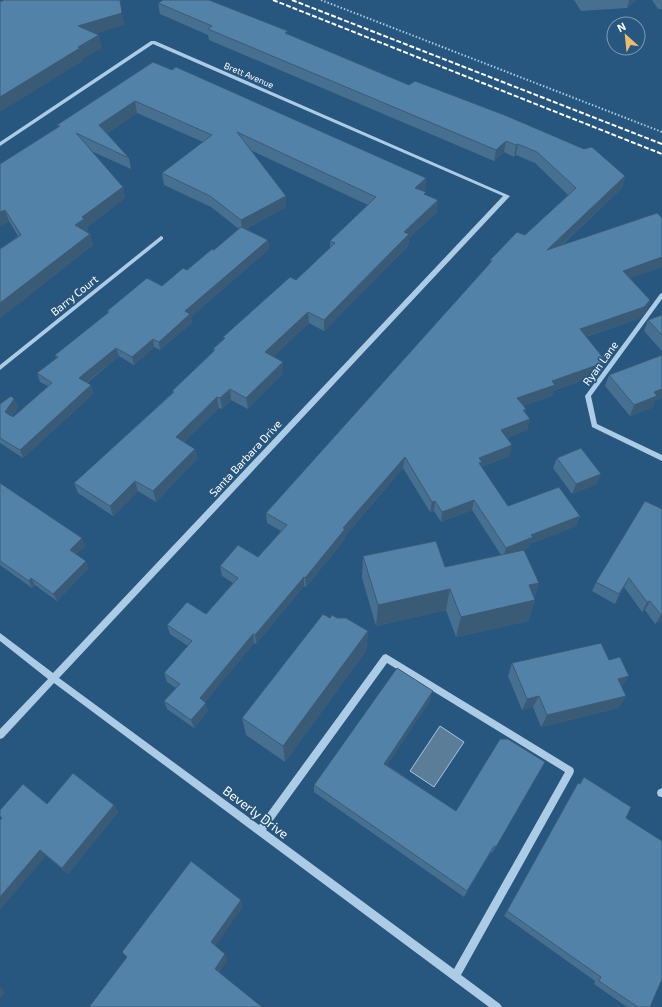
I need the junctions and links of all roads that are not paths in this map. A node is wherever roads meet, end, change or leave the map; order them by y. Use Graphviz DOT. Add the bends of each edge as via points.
graph roads {
  1 [pos="0,144"];
  2 [pos="507,196"];
  3 [pos="161,238"];
  4 [pos="662,295"];
  5 [pos="0,368"];
  6 [pos="662,458"];
  7 [pos="0,636"];
  8 [pos="53,678"];
  9 [pos="0,735"];
  10 [pos="260,831"];
  11 [pos="455,976"];
  12 [pos="498,1007"];
  1 -- 2 [label="street, Brett Avenue" via="153,42"];
  2 -- 8 [label="street, Santa Barbara Drive"];
  3 -- 5 [label="street, Barry Court"];
  4 -- 6 [label="street, Ryan Lane" via="588,396 594,425"];
  7 -- 8 [label="street, Beverly Drive"];
  8 -- 9 [label="street, Santa Barbara Drive"];
  8 -- 10 [label="street, Beverly Drive"];
  10 -- 11 [label="street, Beverly Drive"];
  10 -- 11 [label="street" via="386,658 570,771"];
  11 -- 12 [label="street, Beverly Drive"];
}
